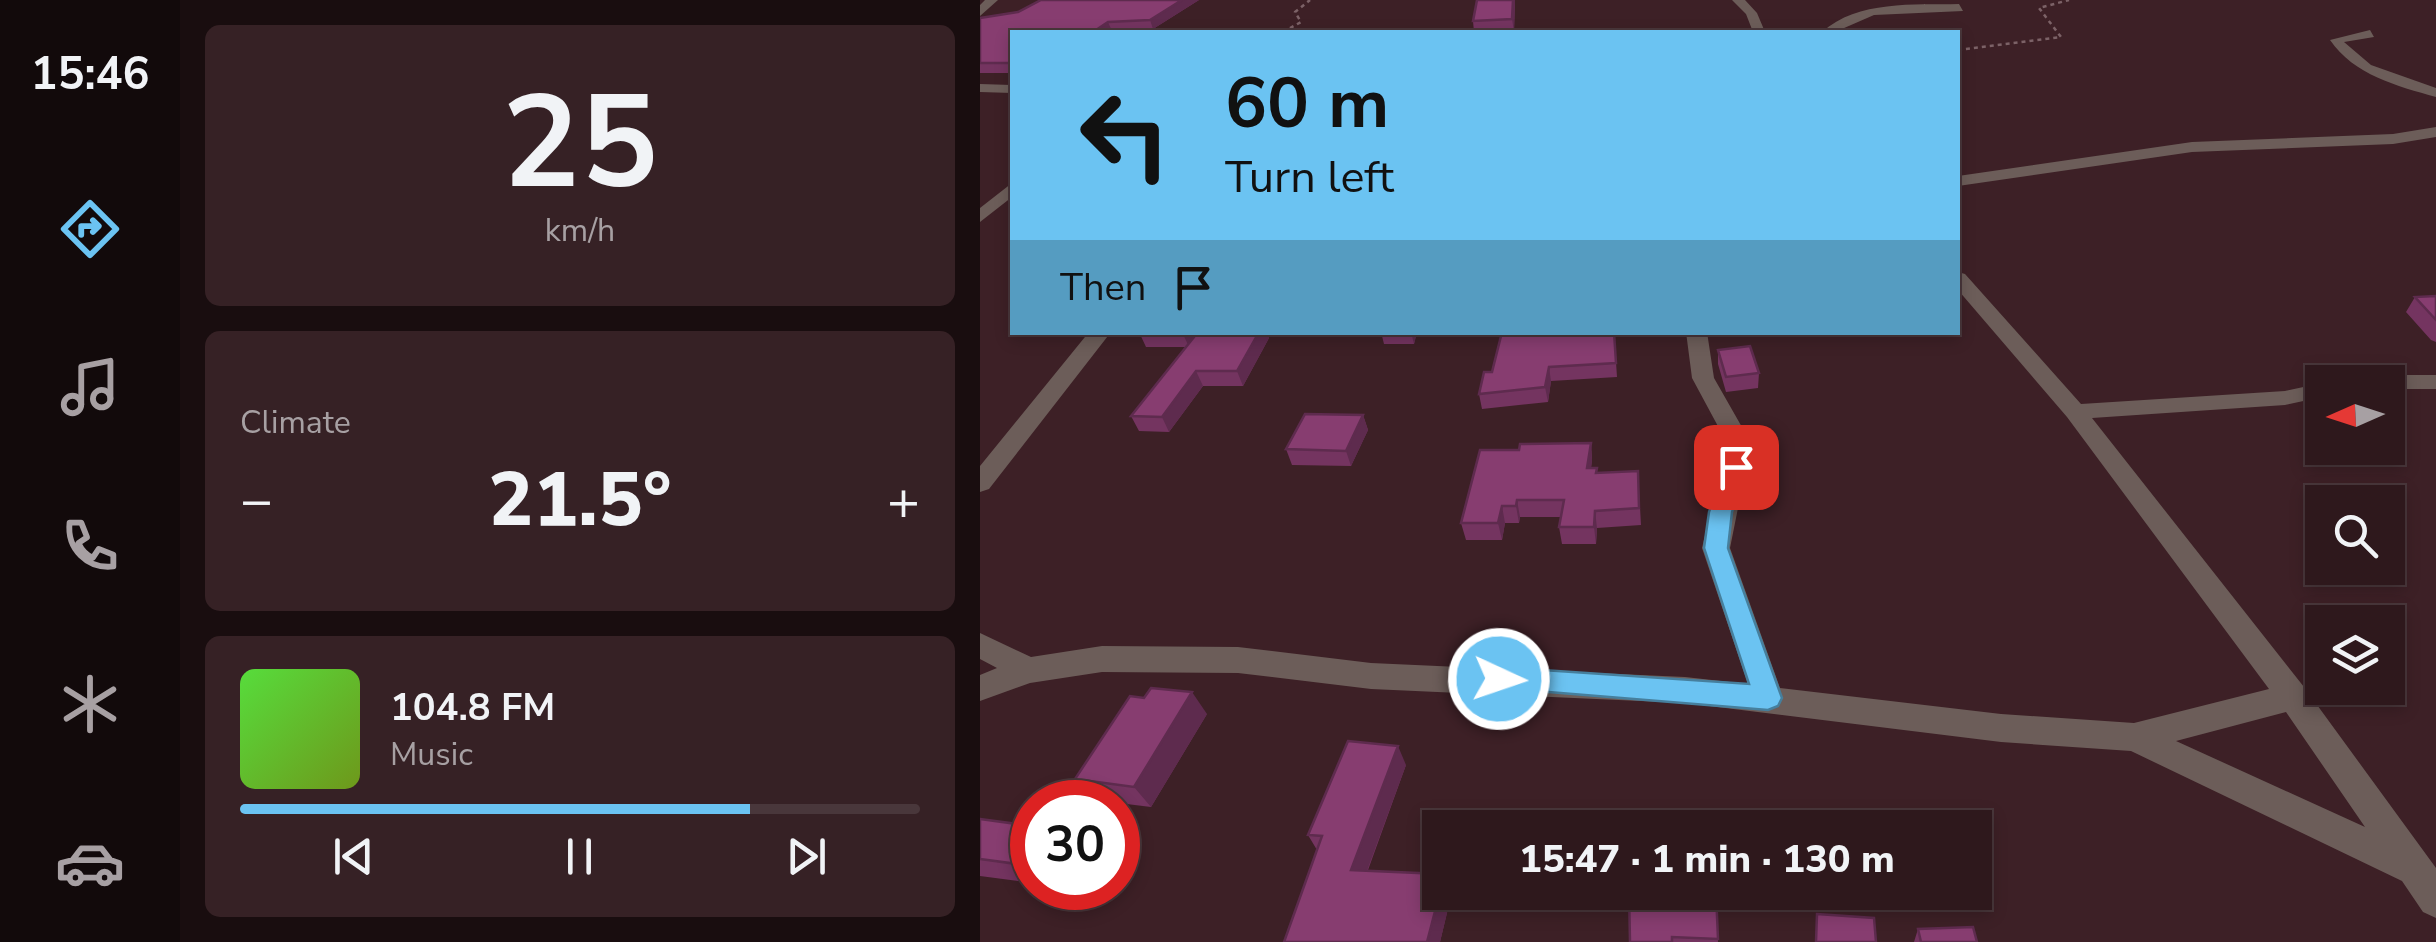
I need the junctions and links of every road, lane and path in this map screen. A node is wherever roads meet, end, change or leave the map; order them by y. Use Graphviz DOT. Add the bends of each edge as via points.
graph roads {
  1 [pos="992,0"];
  2 [pos="1310,0"];
  3 [pos="1738,0"];
  4 [pos="1884,0"];
  5 [pos="2069,0"];
  6 [pos="1959,8"];
  7 [pos="980,12"];
  8 [pos="1873,12"];
  9 [pos="1287,30"];
  10 [pos="1759,30"];
  11 [pos="1831,30"];
  12 [pos="2370,34"];
  13 [pos="1960,50"];
  14 [pos="980,88"];
  15 [pos="1010,89"];
  16 [pos="2436,93"];
  17 [pos="2436,132"];
  18 [pos="1960,182"];
  19 [pos="1010,190"];
  20 [pos="980,217"];
  21 [pos="1960,280"];
  22 [pos="1099,335"];
  23 [pos="1697,335"];
  24 [pos="2405,382"];
  25 [pos="2436,382"];
  26 [pos="2305,394"];
  27 [pos="2075,412"];
  28 [pos="980,483"];
  29 [pos="980,645"];
  30 [pos="1028,670"];
  31 [pos="980,688"];
  32 [pos="1768,698"];
  33 [pos="2293,698"];
  34 [pos="2134,737"];
  35 [pos="2414,868"];
  36 [pos="2436,898"];
  1 -- 7 [label="street"];
  2 -- 9 [label="path" via="1296,12 1301,22"];
  3 -- 10 [label="street"];
  4 -- 8 [label="street"];
  5 -- 13 [label="path" via="2039,8 2060,37"];
  6 -- 8 [label="street"];
  8 -- 11 [label="street"];
  12 -- 16 [label="street" via="2336,40 2366,67"];
  14 -- 15 [label="street"];
  17 -- 18 [label="street" via="2192,147"];
  19 -- 20 [label="street"];
  21 -- 27 [label="street"];
  22 -- 28 [label="street"];
  23 -- 32 [label="street" via="1704,378 1739,443 1716,548"];
  24 -- 25 [label="street"];
  26 -- 27 [label="street"];
  27 -- 33 [label="street"];
  29 -- 30 [label="street"];
  30 -- 31 [label="street"];
  30 -- 32 [label="street" via="1102,659 1238,660 1371,676"];
  32 -- 34 [label="street" via="2001,728"];
  33 -- 34 [label="street"];
  33 -- 35 [label="street"];
  34 -- 35 [label="street"];
  35 -- 36 [label="street"];
}
